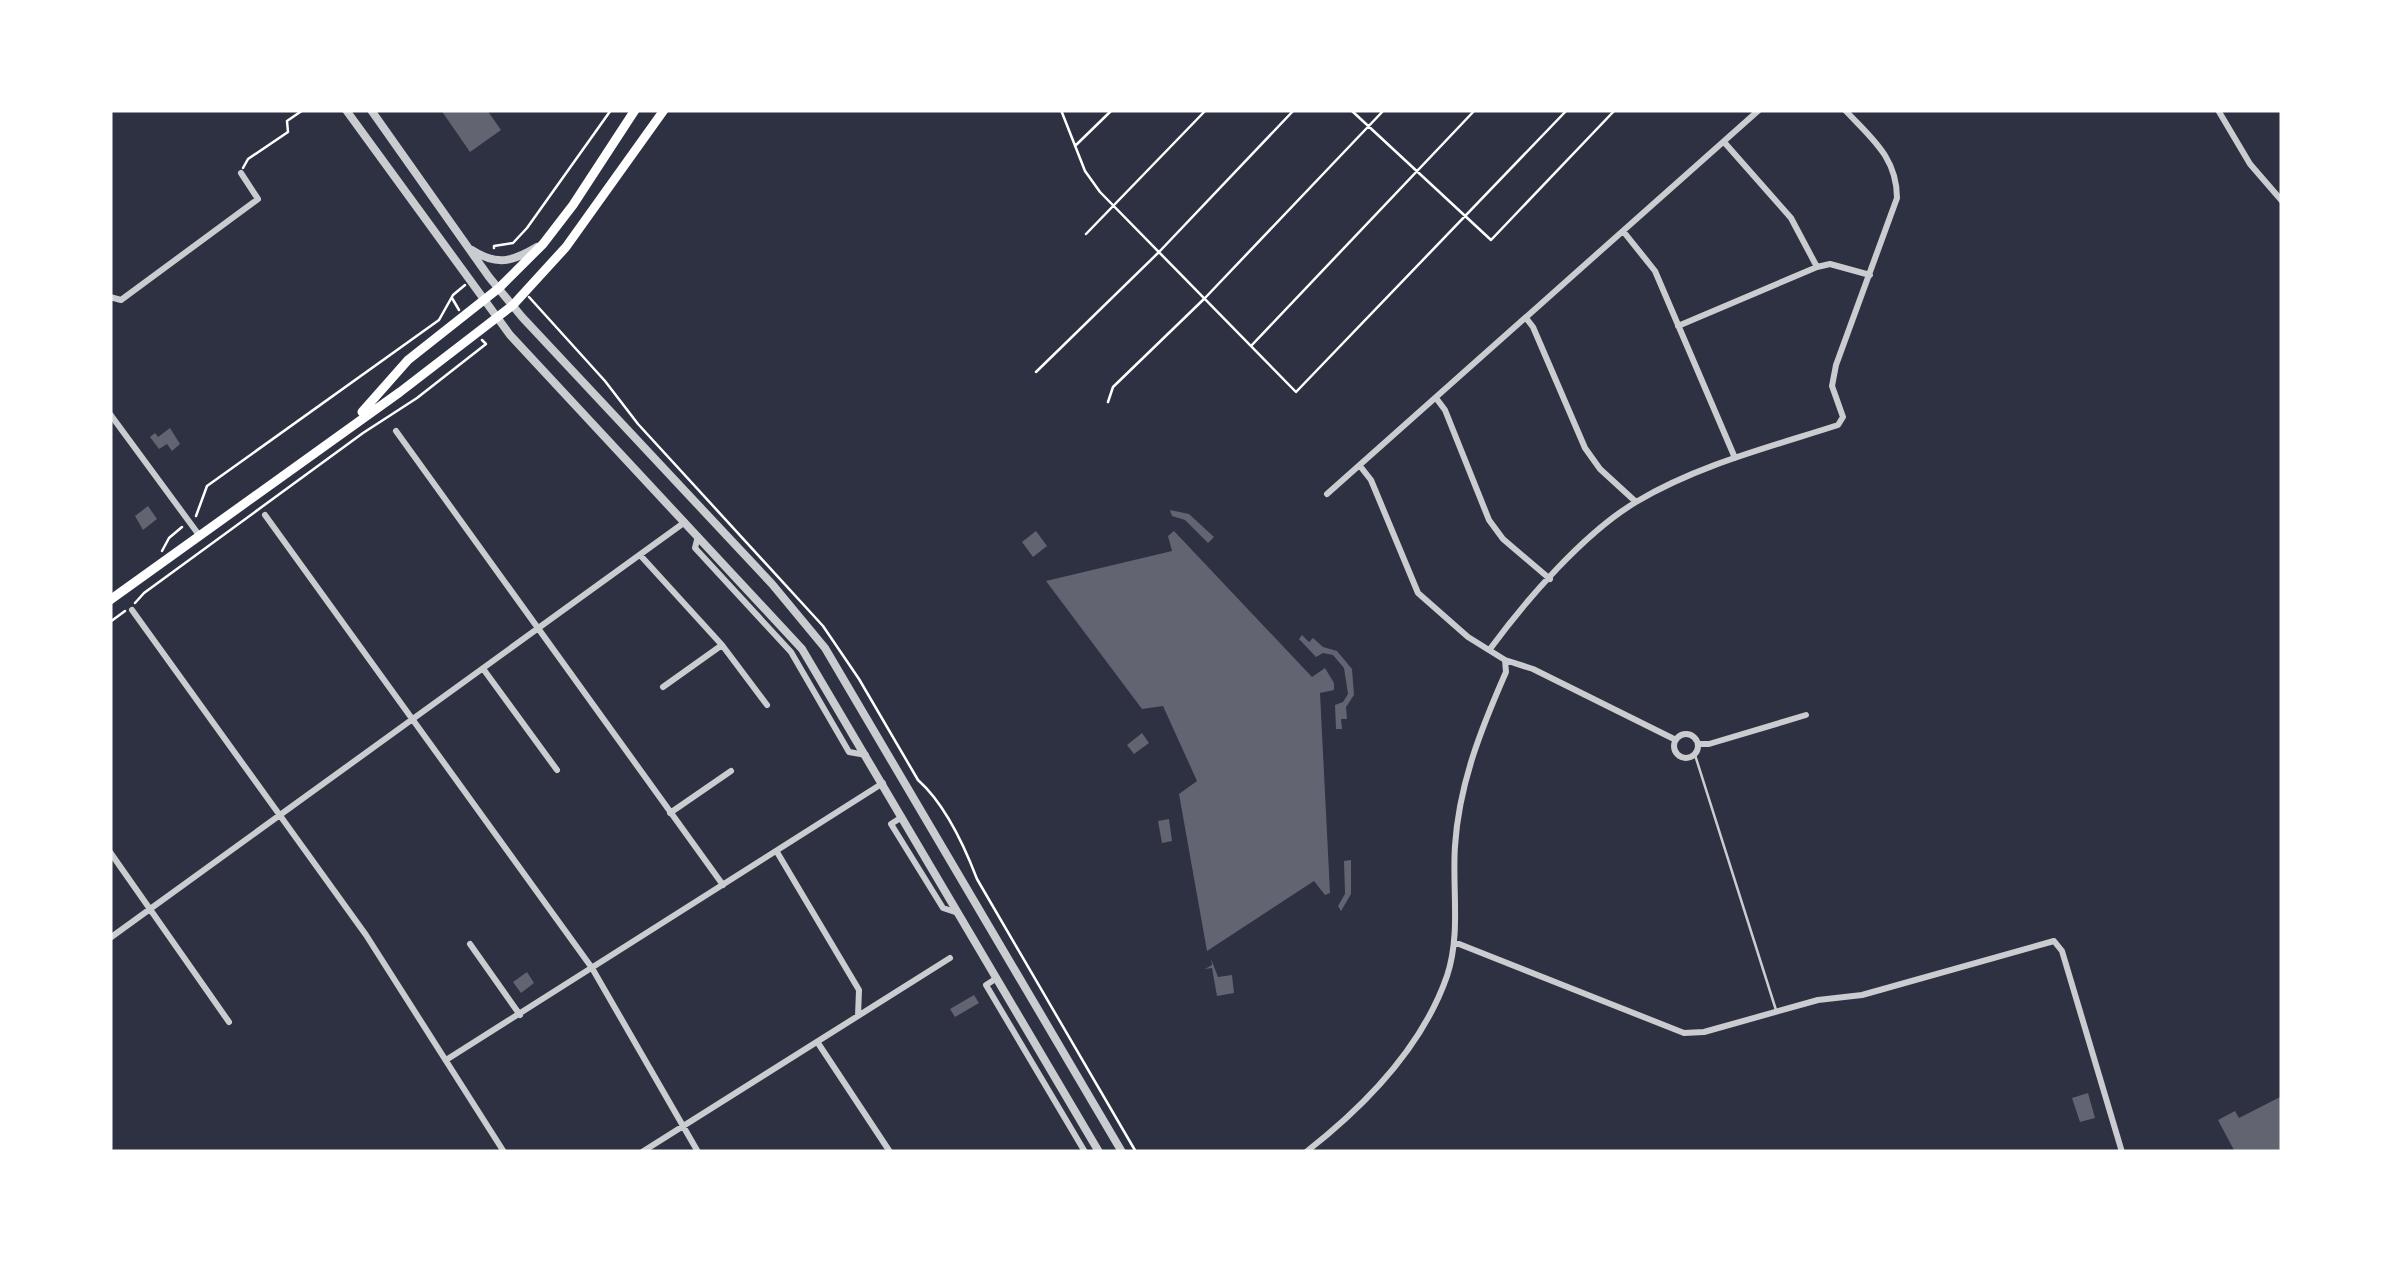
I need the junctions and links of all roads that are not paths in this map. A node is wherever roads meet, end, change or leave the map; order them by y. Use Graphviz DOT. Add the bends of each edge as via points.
graph roads {
  1 [pos="346,110"];
  2 [pos="371,110"];
  3 [pos="635,110"];
  4 [pos="664,110"];
  5 [pos="1759,110"];
  6 [pos="1846,110"];
  7 [pos="2218,110"];
  8 [pos="1724,142"];
  9 [pos="240,173"];
  10 [pos="2282,201"];
  11 [pos="1623,231"];
  12 [pos="542,244"];
  13 [pos="468,248"];
  14 [pos="1816,266"];
  15 [pos="1870,275"];
  16 [pos="499,288"];
  17 [pos="111,299"];
  18 [pos="484,301"];
  19 [pos="513,305"];
  20 [pos="1526,318"];
  21 [pos="497,319"];
  22 [pos="1678,326"];
  23 [pos="1436,398"];
  24 [pos="110,414"];
  25 [pos="354,422"];
  26 [pos="396,431"];
  27 [pos="1735,458"];
  28 [pos="1360,466"];
  29 [pos="1327,494"];
  30 [pos="1636,502"];
  31 [pos="265,515"];
  32 [pos="686,522"];
  33 [pos="198,535"];
  34 [pos="640,554"];
  35 [pos="1550,579"];
  36 [pos="110,600"];
  37 [pos="132,610"];
  38 [pos="538,629"];
  39 [pos="722,645"];
  40 [pos="1490,650"];
  41 [pos="1504,660"];
  42 [pos="484,670"];
  43 [pos="663,687"];
  44 [pos="766,705"];
  45 [pos="1806,715"];
  46 [pos="414,719"];
  47 [pos="1676,740"];
  48 [pos="1698,744"];
  49 [pos="1695,755"];
  50 [pos="557,770"];
  51 [pos="731,771"];
  52 [pos="883,784"];
  53 [pos="670,812"];
  54 [pos="278,816"];
  55 [pos="110,852"];
  56 [pos="777,852"];
  57 [pos="723,885"];
  58 [pos="150,908"];
  59 [pos="110,938"];
  60 [pos="1454,942"];
  61 [pos="470,944"];
  62 [pos="950,958"];
  63 [pos="592,968"];
  64 [pos="997,978"];
  65 [pos="1777,1011"];
  66 [pos="520,1016"];
  67 [pos="858,1017"];
  68 [pos="229,1022"];
  69 [pos="818,1044"];
  70 [pos="446,1060"];
  71 [pos="682,1127"];
  72 [pos="504,1152"];
  73 [pos="642,1152"];
  74 [pos="698,1152"];
  75 [pos="890,1152"];
  76 [pos="1085,1152"];
  77 [pos="1098,1152"];
  78 [pos="1122,1152"];
  79 [pos="1306,1152"];
  80 [pos="2122,1152"];
  1 -- 18 [label="street"];
  2 -- 13 [label="street"];
  3 -- 12 [label="main road"];
  4 -- 19 [label="main road" via="566,248"];
  5 -- 8 [label="street"];
  6 -- 15 [label="street" via="1897,176 1897,198"];
  7 -- 10 [label="street"];
  8 -- 11 [label="street"];
  8 -- 14 [label="street" via="1791,218"];
  9 -- 17 [label="street" via="258,200 121,300"];
  11 -- 20 [label="street"];
  11 -- 22 [label="street" via="1655,270"];
  12 -- 13 [label="street" via="500,262"];
  12 -- 16 [label="main road"];
  13 -- 16 [label="street"];
  14 -- 15 [label="street"];
  14 -- 22 [label="street"];
  15 -- 27 [label="street" via="1836,365 1832,386 1843,417 1838,425"];
  16 -- 18 [label="main road"];
  16 -- 19 [label="street"];
  18 -- 21 [label="street"];
  18 -- 25 [label="main road" via="408,360"];
  19 -- 21 [label="main road"];
  19 -- 78 [label="street" via="824,648"];
  20 -- 23 [label="street"];
  20 -- 30 [label="street" via="1585,448"];
  21 -- 25 [label="main road"];
  21 -- 32 [label="street"];
  22 -- 27 [label="street"];
  23 -- 28 [label="street"];
  23 -- 35 [label="street" via="1489,520"];
  24 -- 33 [label="street"];
  25 -- 33 [label="main road"];
  26 -- 38 [label="street"];
  27 -- 30 [label="street"];
  28 -- 29 [label="street"];
  28 -- 40 [label="street" via="1418,594"];
  30 -- 35 [label="street" via="1594,532"];
  31 -- 46 [label="street"];
  32 -- 34 [label="street"];
  32 -- 52 [label="street" via="802,650"];
  33 -- 36 [label="main road"];
  34 -- 38 [label="street"];
  34 -- 39 [label="street"];
  35 -- 40 [label="street"];
  37 -- 54 [label="street"];
  38 -- 42 [label="street"];
  38 -- 53 [label="street"];
  39 -- 43 [label="street"];
  39 -- 44 [label="street"];
  40 -- 41 [label="street"];
  41 -- 47 [label="street"];
  41 -- 60 [label="street" via="1506,672 1472,754 1462,798"];
  42 -- 46 [label="street"];
  42 -- 50 [label="street"];
  45 -- 48 [label="street"];
  46 -- 54 [label="street"];
  46 -- 63 [label="street"];
  47 -- 48 [label="street" via="1688,734"];
  47 -- 49 [label="street" via="1680,756"];
  48 -- 49 [label="street"];
  49 -- 65 [label="lane"];
  51 -- 53 [label="street"];
  52 -- 56 [label="street"];
  52 -- 64 [label="street"];
  53 -- 57 [label="street"];
  54 -- 58 [label="street"];
  54 -- 70 [label="street" via="366,934"];
  55 -- 58 [label="street"];
  56 -- 57 [label="street"];
  56 -- 67 [label="street" via="858,990"];
  57 -- 63 [label="street"];
  58 -- 59 [label="street"];
  58 -- 68 [label="street"];
  60 -- 65 [label="street" via="1676,1032 1704,1032"];
  60 -- 79 [label="street" via="1447,976 1404,1056"];
  61 -- 66 [label="street"];
  62 -- 67 [label="street"];
  63 -- 66 [label="street"];
  63 -- 71 [label="street"];
  64 -- 76 [label="street" via="986,984"];
  64 -- 77 [label="street"];
  65 -- 80 [label="street" via="1862,995 2046,940 2058,943"];
  66 -- 70 [label="street"];
  67 -- 69 [label="street"];
  69 -- 71 [label="street"];
  69 -- 75 [label="street"];
  70 -- 72 [label="street"];
  71 -- 73 [label="street"];
  71 -- 74 [label="street"];
}
